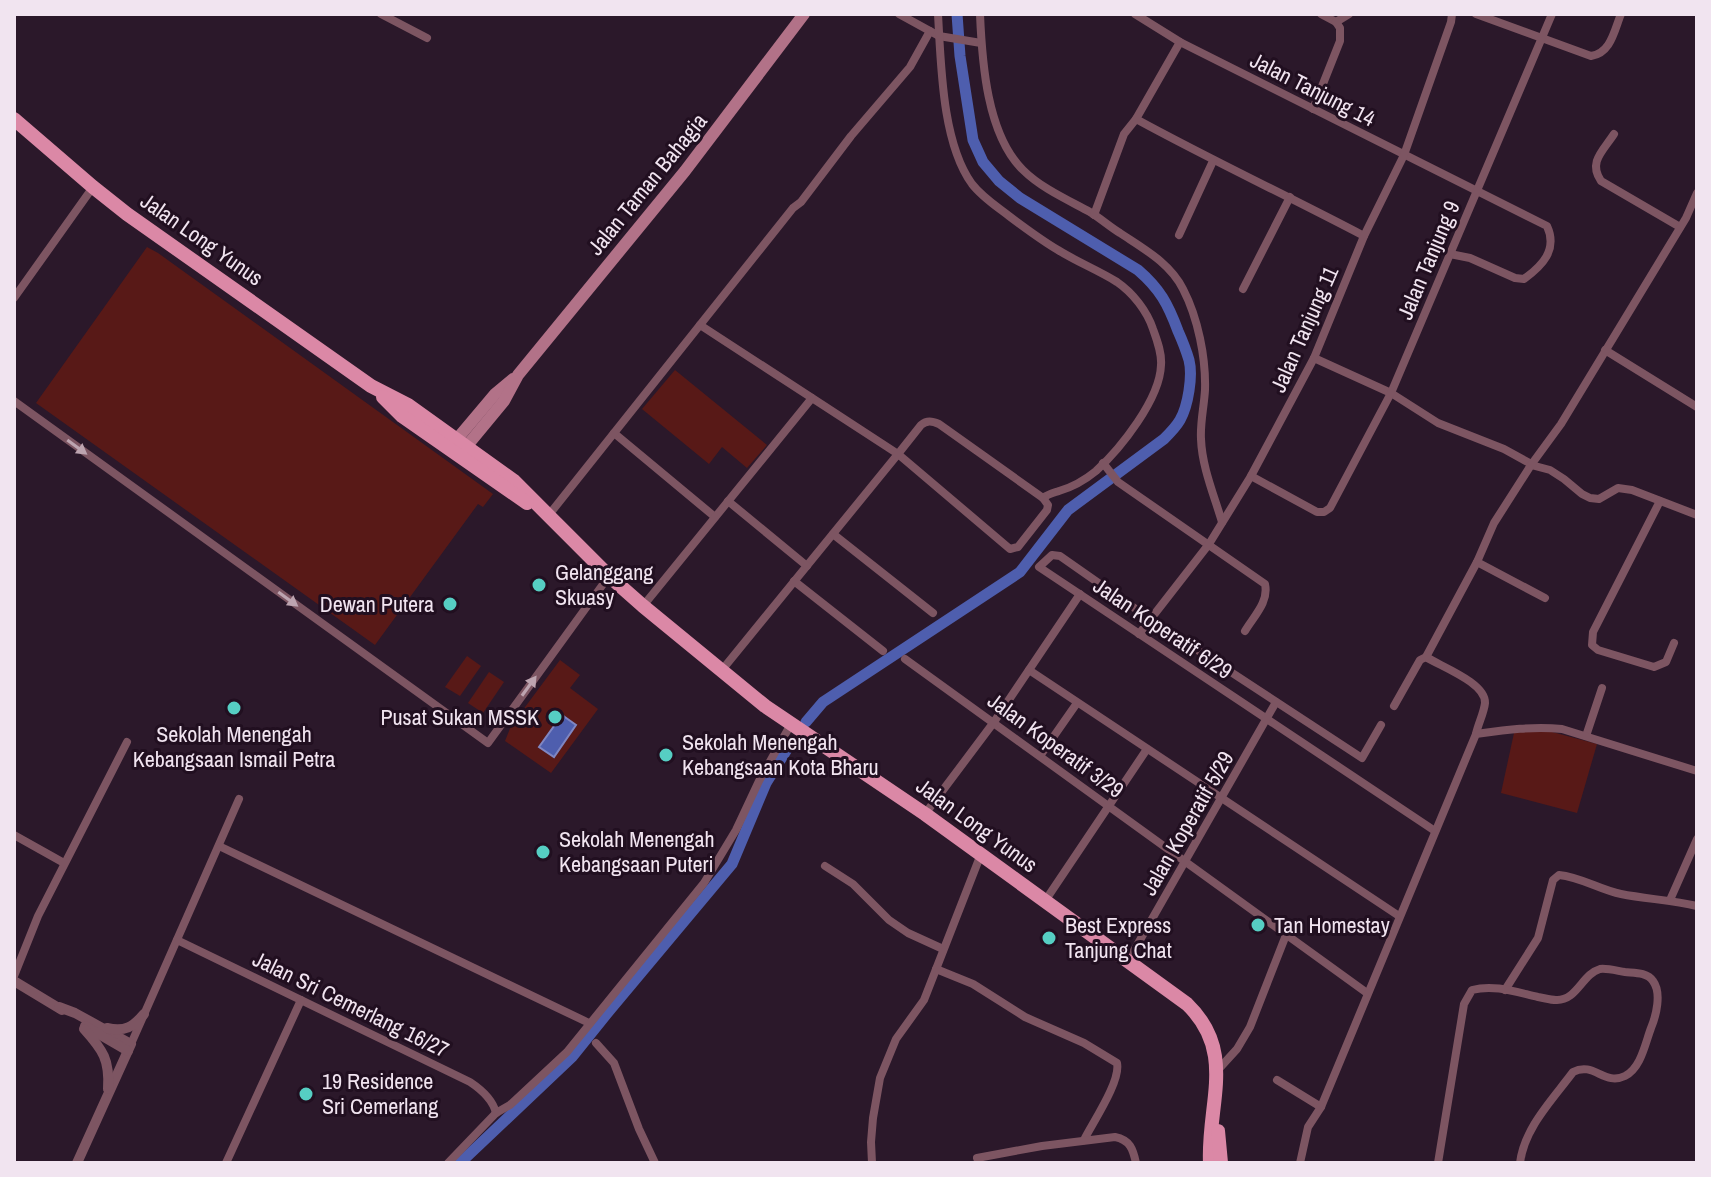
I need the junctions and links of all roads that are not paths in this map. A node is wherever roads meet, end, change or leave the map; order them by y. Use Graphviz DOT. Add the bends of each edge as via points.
graph roads {
  1 [pos="381,14"];
  2 [pos="804,14"];
  3 [pos="899,14"];
  4 [pos="938,14"];
  5 [pos="980,14"];
  6 [pos="1135,14"];
  7 [pos="1321,14"];
  8 [pos="1349,14"];
  9 [pos="1452,14"];
  10 [pos="1476,14"];
  11 [pos="1552,14"];
  12 [pos="1621,14"];
  13 [pos="1336,22"];
  14 [pos="930,31"];
  15 [pos="939,36"];
  16 [pos="427,38"];
  17 [pos="1542,39"];
  18 [pos="1180,42"];
  19 [pos="981,43"];
  20 [pos="1313,109"];
  21 [pos="14,119"];
  22 [pos="1136,119"];
  23 [pos="1614,134"];
  24 [pos="1404,155"];
  25 [pos="1213,161"];
  26 [pos="93,187"];
  27 [pos="1477,191"];
  28 [pos="1697,193"];
  29 [pos="1290,197"];
  30 [pos="1094,215"];
  31 [pos="1680,227"];
  32 [pos="1179,235"];
  33 [pos="1364,236"];
  34 [pos="1450,254"];
  35 [pos="1243,289"];
  36 [pos="14,298"];
  37 [pos="700,325"];
  38 [pos="1605,350"];
  39 [pos="1314,358"];
  40 [pos="1391,393"];
  41 [pos="812,398"];
  42 [pos="14,401"];
  43 [pos="1697,407"];
  44 [pos="614,433"];
  45 [pos="458,448"];
  46 [pos="898,454"];
  47 [pos="1103,463"];
  48 [pos="1531,465"];
  49 [pos="1251,476"];
  50 [pos="1043,498"];
  51 [pos="728,501"];
  52 [pos="1660,501"];
  53 [pos="1697,515"];
  54 [pos="548,516"];
  55 [pos="715,517"];
  56 [pos="1222,522"];
  57 [pos="833,534"];
  58 [pos="1209,544"];
  59 [pos="1477,562"];
  60 [pos="807,566"];
  61 [pos="609,576"];
  62 [pos="794,581"];
  63 [pos="1080,594"];
  64 [pos="1545,598"];
  65 [pos="643,606"];
  66 [pos="933,613"];
  67 [pos="1150,619"];
  68 [pos="1245,631"];
  69 [pos="1139,634"];
  70 [pos="1674,643"];
  71 [pos="883,651"];
  72 [pos="1426,657"];
  73 [pos="905,659"];
  74 [pos="722,670"];
  75 [pos="1029,670"];
  76 [pos="1602,688"];
  77 [pos="1276,702"];
  78 [pos="1077,703"];
  79 [pos="1394,706"];
  80 [pos="1267,719"];
  81 [pos="994,722"];
  82 [pos="791,724"];
  83 [pos="1381,725"];
  84 [pos="1476,734"];
  85 [pos="1586,736"];
  86 [pos="127,742"];
  87 [pos="1147,749"];
  88 [pos="1040,756"];
  89 [pos="1697,771"];
  90 [pos="1221,798"];
  91 [pos="239,799"];
  92 [pos="1109,806"];
  93 [pos="925,814"];
  94 [pos="1435,831"];
  95 [pos="14,835"];
  96 [pos="1697,839"];
  97 [pos="219,846"];
  98 [pos="981,854"];
  99 [pos="1185,861"];
  100 [pos="64,863"];
  101 [pos="825,866"];
  102 [pos="1670,900"];
  103 [pos="1045,901"];
  104 [pos="1697,906"];
  105 [pos="1399,916"];
  106 [pos="1286,935"];
  107 [pos="177,940"];
  108 [pos="943,949"];
  109 [pos="1128,961"];
  110 [pos="936,969"];
  111 [pos="14,979"];
  112 [pos="1505,990"];
  113 [pos="1367,993"];
  114 [pos="301,1000"];
  115 [pos="59,1007"];
  116 [pos="144,1014"];
  117 [pos="79,1022"];
  118 [pos="589,1023"];
  119 [pos="98,1025"];
  120 [pos="596,1043"];
  121 [pos="129,1047"];
  122 [pos="1216,1072"];
  123 [pos="1277,1080"];
  124 [pos="108,1095"];
  125 [pos="1321,1107"];
  126 [pos="496,1113"];
  127 [pos="1084,1140"];
  128 [pos="1216,1151"];
  129 [pos="977,1158"];
  130 [pos="77,1163"];
  131 [pos="226,1163"];
  132 [pos="448,1163"];
  133 [pos="655,1163"];
  134 [pos="872,1163"];
  135 [pos="1136,1163"];
  136 [pos="1199,1163"];
  137 [pos="1210,1163"];
  138 [pos="1227,1163"];
  139 [pos="1300,1163"];
  140 [pos="1438,1163"];
  141 [pos="1520,1163"];
  1 -- 16 [label="street"];
  2 -- 45 [label="main road, Jalan Taman Bahagia" via="685,171 518,375 495,394"];
  3 -- 14 [label="street"];
  4 -- 15 [label="street"];
  5 -- 19 [label="street"];
  6 -- 18 [label="street, Jalan Tanjung 14"];
  7 -- 13 [label="street"];
  8 -- 13 [label="street"];
  9 -- 24 [label="street, Jalan Tanjung 11"];
  10 -- 17 [label="street"];
  11 -- 17 [label="street, Jalan Tanjung 9"];
  12 -- 17 [label="street" via="1608,47 1597,56"];
  13 -- 20 [label="street" via="1340,41"];
  14 -- 15 [label="street"];
  14 -- 37 [label="street" via="910,67"];
  15 -- 19 [label="street"];
  15 -- 47 [label="street" via="941,80 955,150 974,187 1058,251 1119,284 1150,319 1162,363 1158,383 1149,406"];
  17 -- 27 [label="street, Jalan Tanjung 9"];
  18 -- 20 [label="street, Jalan Tanjung 14"];
  18 -- 22 [label="street"];
  19 -- 30 [label="street" via="996,122 1010,156 1025,173"];
  20 -- 24 [label="street, Jalan Tanjung 14"];
  21 -- 26 [label="main road, Jalan Long Yunus"];
  22 -- 25 [label="street"];
  22 -- 30 [label="street" via="1119,145"];
  23 -- 31 [label="street" via="1595,164 1601,181"];
  24 -- 27 [label="street, Jalan Tanjung 14"];
  24 -- 33 [label="street, Jalan Tanjung 11"];
  25 -- 29 [label="street"];
  25 -- 32 [label="street"];
  26 -- 36 [label="street"];
  26 -- 45 [label="main road, Jalan Long Yunus" via="371,386 408,405"];
  27 -- 34 [label="street, Jalan Tanjung 9"];
  27 -- 34 [label="street, Jalan Tanjung 14" via="1547,226 1548,257 1524,279"];
  28 -- 31 [label="street"];
  29 -- 33 [label="street"];
  29 -- 35 [label="street"];
  30 -- 56 [label="street" via="1163,264 1183,289 1205,371 1203,458"];
  31 -- 38 [label="street"];
  33 -- 39 [label="street, Jalan Tanjung 11"];
  34 -- 40 [label="street, Jalan Tanjung 9"];
  37 -- 41 [label="street"];
  37 -- 44 [label="street"];
  38 -- 43 [label="street"];
  38 -- 48 [label="street"];
  39 -- 40 [label="street"];
  39 -- 49 [label="street, Jalan Tanjung 11"];
  40 -- 48 [label="street" via="1438,423"];
  40 -- 49 [label="street, Jalan Tanjung 9" via="1324,512"];
  41 -- 46 [label="street"];
  41 -- 51 [label="street"];
  42 -- 61 [label="street, one-way" via="488,743"];
  44 -- 54 [label="street"];
  44 -- 55 [label="street"];
  45 -- 54 [label="main road, Jalan Long Yunus" via="503,488"];
  46 -- 50 [label="street" via="921,425 935,422"];
  46 -- 50 [label="street" via="1010,549 1018,547 1047,510"];
  46 -- 57 [label="street"];
  47 -- 50 [label="street" via="1085,480"];
  47 -- 58 [label="street" via="1114,479"];
  48 -- 52 [label="street" via="1550,470 1590,498 1618,488"];
  48 -- 59 [label="street" via="1494,523"];
  49 -- 56 [label="street, Jalan Tanjung 11"];
  51 -- 55 [label="street"];
  51 -- 60 [label="street"];
  52 -- 53 [label="street"];
  52 -- 70 [label="street" via="1591,639 1598,650 1654,667 1666,662"];
  54 -- 61 [label="main road, Jalan Long Yunus"];
  55 -- 65 [label="street"];
  56 -- 58 [label="street, Jalan Tanjung 11"];
  57 -- 60 [label="street"];
  57 -- 66 [label="street"];
  58 -- 67 [label="street, Jalan Tanjung 11"];
  58 -- 68 [label="street" via="1265,584 1265,599"];
  59 -- 64 [label="street"];
  59 -- 72 [label="street"];
  60 -- 62 [label="street"];
  61 -- 65 [label="main road, Jalan Long Yunus"];
  62 -- 71 [label="street"];
  62 -- 74 [label="street"];
  63 -- 67 [label="street, Jalan Koperatif 6/29" via="1039,567 1057,555"];
  63 -- 69 [label="street, Jalan Koperatif 6/29"];
  63 -- 75 [label="street"];
  65 -- 74 [label="main road, Jalan Long Yunus"];
  67 -- 69 [label="street, Jalan Tanjung 11"];
  67 -- 77 [label="street"];
  69 -- 80 [label="street, Jalan Koperatif 6/29"];
  72 -- 79 [label="street"];
  72 -- 84 [label="street" via="1480,690 1485,704"];
  73 -- 81 [label="street, Jalan Koperatif 3/29"];
  74 -- 82 [label="main road, Jalan Long Yunus"];
  75 -- 78 [label="street"];
  75 -- 81 [label="street"];
  76 -- 85 [label="street"];
  77 -- 80 [label="street, Jalan Koperatif 5/29"];
  77 -- 83 [label="street" via="1362,758"];
  78 -- 87 [label="street"];
  78 -- 88 [label="street"];
  80 -- 90 [label="street, Jalan Koperatif 5/29"];
  80 -- 94 [label="street, Jalan Koperatif 6/29"];
  81 -- 88 [label="street, Jalan Koperatif 3/29"];
  81 -- 93 [label="street"];
  82 -- 93 [label="main road, Jalan Long Yunus"];
  82 -- 118 [label="street" via="704,883"];
  84 -- 85 [label="street" via="1541,727"];
  84 -- 94 [label="street"];
  85 -- 89 [label="street"];
  86 -- 100 [label="street"];
  87 -- 90 [label="street"];
  87 -- 92 [label="street"];
  88 -- 92 [label="street, Jalan Koperatif 3/29"];
  90 -- 99 [label="street, Jalan Koperatif 5/29"];
  90 -- 105 [label="street"];
  91 -- 97 [label="street"];
  92 -- 99 [label="street, Jalan Koperatif 3/29"];
  92 -- 103 [label="street"];
  93 -- 98 [label="main road, Jalan Long Yunus"];
  94 -- 105 [label="street"];
  95 -- 100 [label="street"];
  96 -- 102 [label="street"];
  97 -- 107 [label="street"];
  97 -- 118 [label="street"];
  98 -- 103 [label="main road, Jalan Long Yunus"];
  98 -- 108 [label="street"];
  99 -- 106 [label="street, Jalan Koperatif 3/29"];
  99 -- 109 [label="street, Jalan Koperatif 5/29"];
  100 -- 111 [label="street"];
  101 -- 108 [label="street" via="853,884 889,920"];
  102 -- 104 [label="street"];
  102 -- 112 [label="street" via="1618,894 1559,875 1553,880 1538,938"];
  103 -- 109 [label="main road, Jalan Long Yunus"];
  105 -- 113 [label="street"];
  106 -- 113 [label="street, Jalan Koperatif 3/29"];
  106 -- 122 [label="street" via="1250,1027"];
  107 -- 114 [label="street, Jalan Sri Cemerlang 16/27"];
  107 -- 116 [label="street"];
  108 -- 110 [label="street"];
  109 -- 122 [label="main road, Jalan Long Yunus" via="1198,1015 1213,1041"];
  110 -- 127 [label="street" via="1117,1063 1113,1084"];
  110 -- 134 [label="street" via="880,1078"];
  111 -- 115 [label="street"];
  112 -- 140 [label="street" via="1472,990 1464,1004"];
  112 -- 141 [label="street" via="1558,1001 1600,969 1645,975 1657,992 1655,1019 1635,1067 1614,1079 1591,1069 1573,1072 1528,1136"];
  113 -- 125 [label="street"];
  114 -- 126 [label="street, Jalan Sri Cemerlang 16/27" via="470,1082"];
  114 -- 131 [label="street"];
  115 -- 117 [label="street"];
  115 -- 119 [label="street"];
  116 -- 119 [label="street" via="128,1029"];
  116 -- 121 [label="street"];
  117 -- 121 [label="street"];
  117 -- 124 [label="street" via="105,1055"];
  118 -- 126 [label="street" via="562,1057"];
  119 -- 121 [label="street"];
  120 -- 133 [label="street" via="614,1063"];
  121 -- 124 [label="street"];
  122 -- 128 [label="main road, Jalan Long Yunus"];
  123 -- 125 [label="street"];
  124 -- 130 [label="street"];
  125 -- 139 [label="street" via="1308,1127"];
  126 -- 132 [label="street"];
  127 -- 129 [label="street"];
  127 -- 135 [label="street" via="1125,1139"];
  128 -- 136 [label="main road"];
  128 -- 137 [label="main road, Jalan Long Yunus"];
  128 -- 138 [label="main road"];
}
